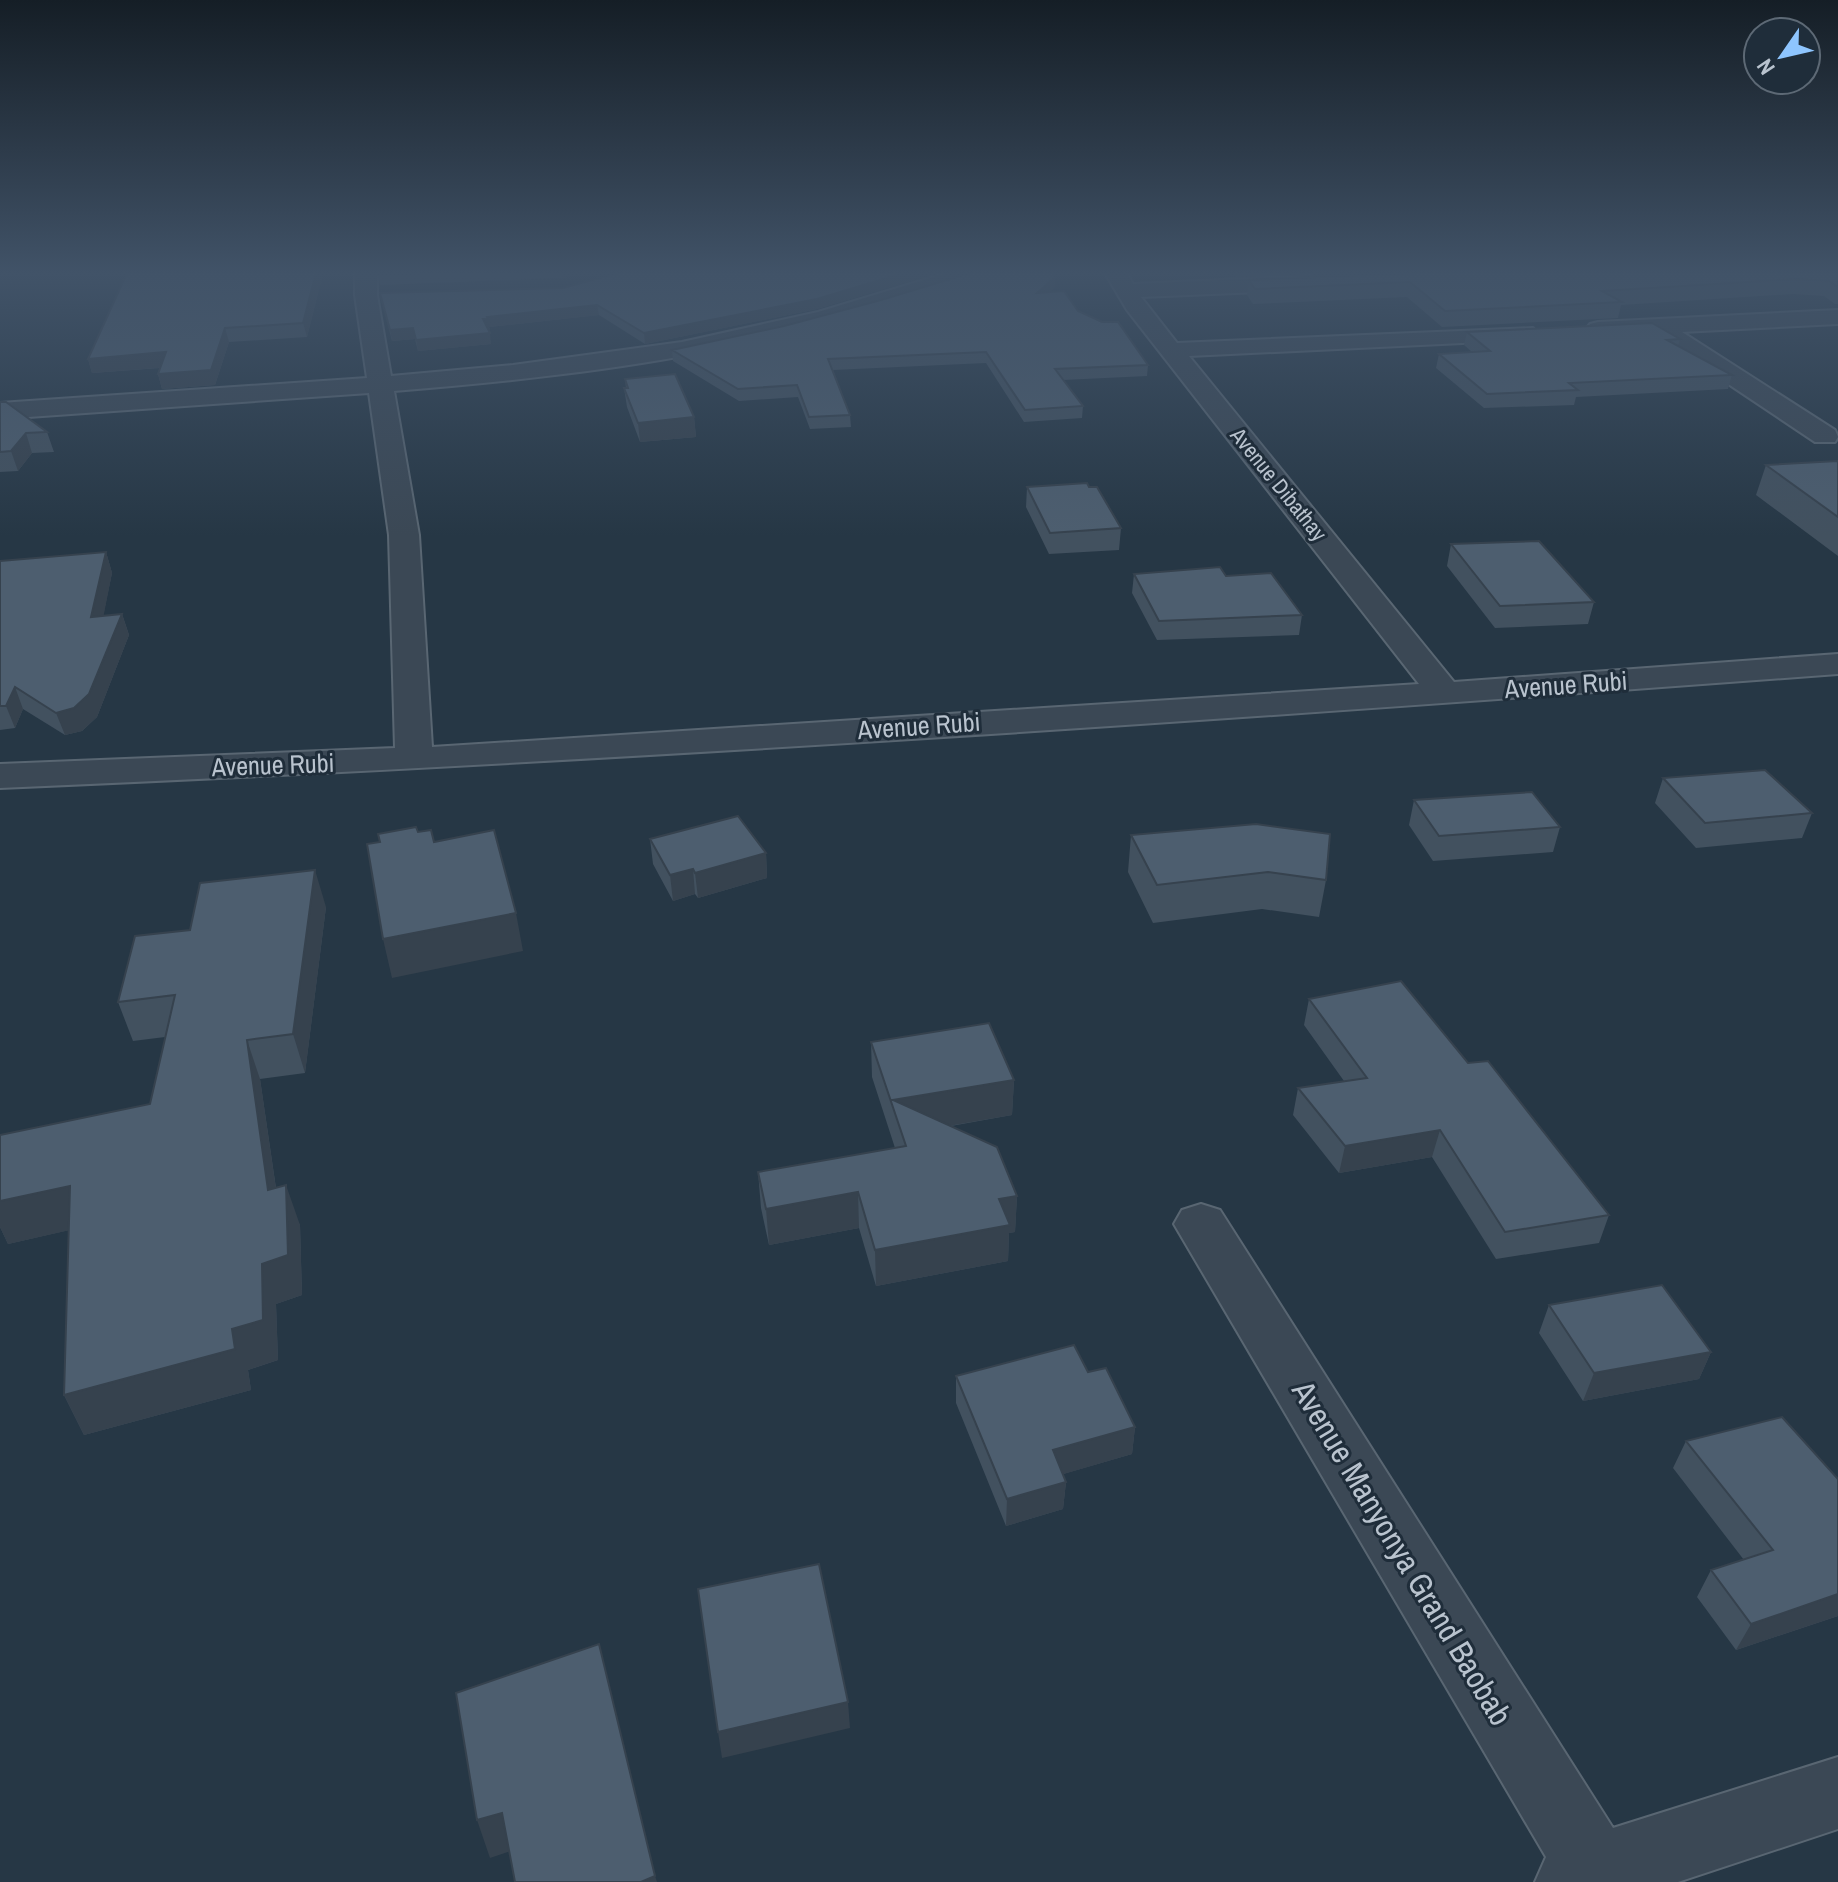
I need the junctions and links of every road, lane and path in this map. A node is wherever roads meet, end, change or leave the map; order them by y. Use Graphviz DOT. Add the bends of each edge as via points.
graph roads {
  1 [pos="379,361"];
  2 [pos="608,361"];
  3 [pos="1181,361"];
  4 [pos="1710,361"];
  5 [pos="381,383"];
  6 [pos="0,411"];
  7 [pos="1825,436"];
  8 [pos="1838,664"];
  9 [pos="1445,693"];
  10 [pos="414,759"];
  11 [pos="0,776"];
  12 [pos="1201,1224"];
  13 [pos="1838,1793"];
  14 [pos="1591,1878"];
  1 -- 5 [label="street"];
  2 -- 5 [label="street"];
  3 -- 9 [label="street, Avenue Dibathay"];
  4 -- 7 [label="street"];
  5 -- 6 [label="street"];
  5 -- 10 [label="street" via="404,535"];
  8 -- 9 [label="street, Avenue Rubi"];
  9 -- 10 [label="street, Avenue Rubi"];
  10 -- 11 [label="street, Avenue Rubi"];
  12 -- 14 [label="street, Avenue Manyonya Grand Baobab"];
  13 -- 14 [label="street"];
}
